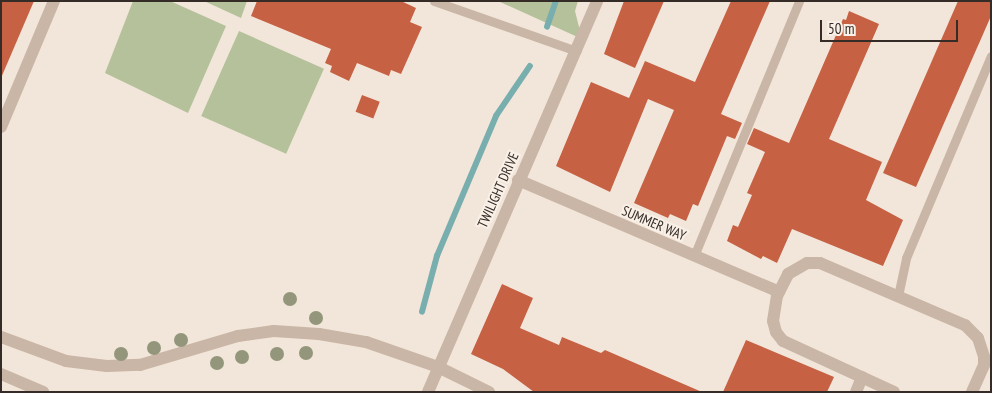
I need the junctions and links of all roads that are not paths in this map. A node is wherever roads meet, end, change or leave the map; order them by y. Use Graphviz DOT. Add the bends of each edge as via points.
graph roads {
  1 [pos="54,1"];
  2 [pos="434,1"];
  3 [pos="597,1"];
  4 [pos="799,1"];
  5 [pos="577,51"];
  6 [pos="991,56"];
  7 [pos="1,127"];
  8 [pos="518,180"];
  9 [pos="694,256"];
  10 [pos="779,292"];
  11 [pos="898,296"];
  12 [pos="1,337"];
  13 [pos="438,367"];
  14 [pos="1,374"];
  15 [pos="862,377"];
  16 [pos="978,380"];
  17 [pos="991,386"];
  18 [pos="43,392"];
  19 [pos="428,392"];
  20 [pos="489,392"];
  21 [pos="856,392"];
  22 [pos="894,392"];
  23 [pos="972,392"];
  1 -- 7 [label="street"];
  2 -- 5 [label="lane"];
  3 -- 5 [label="street, TWILIGHT DRIVE"];
  4 -- 9 [label="lane"];
  5 -- 8 [label="street, TWILIGHT DRIVE"];
  6 -- 11 [label="lane" via="906,258"];
  8 -- 9 [label="street, SUMMER WAY"];
  8 -- 13 [label="street, TWILIGHT DRIVE"];
  9 -- 10 [label="street, SUMMER WAY"];
  10 -- 11 [label="street" via="788,274 808,263 820,264"];
  10 -- 15 [label="street" via="773,321 783,341"];
  11 -- 16 [label="street" via="973,331 984,357"];
  12 -- 13 [label="street" via="66,362 107,366 140,365 238,336 274,331 310,333 366,342"];
  13 -- 19 [label="street, TWILIGHT DRIVE"];
  13 -- 20 [label="street"];
  14 -- 18 [label="street"];
  15 -- 21 [label="street"];
  15 -- 22 [label="street"];
  16 -- 17 [label="street"];
  16 -- 23 [label="street"];
}
